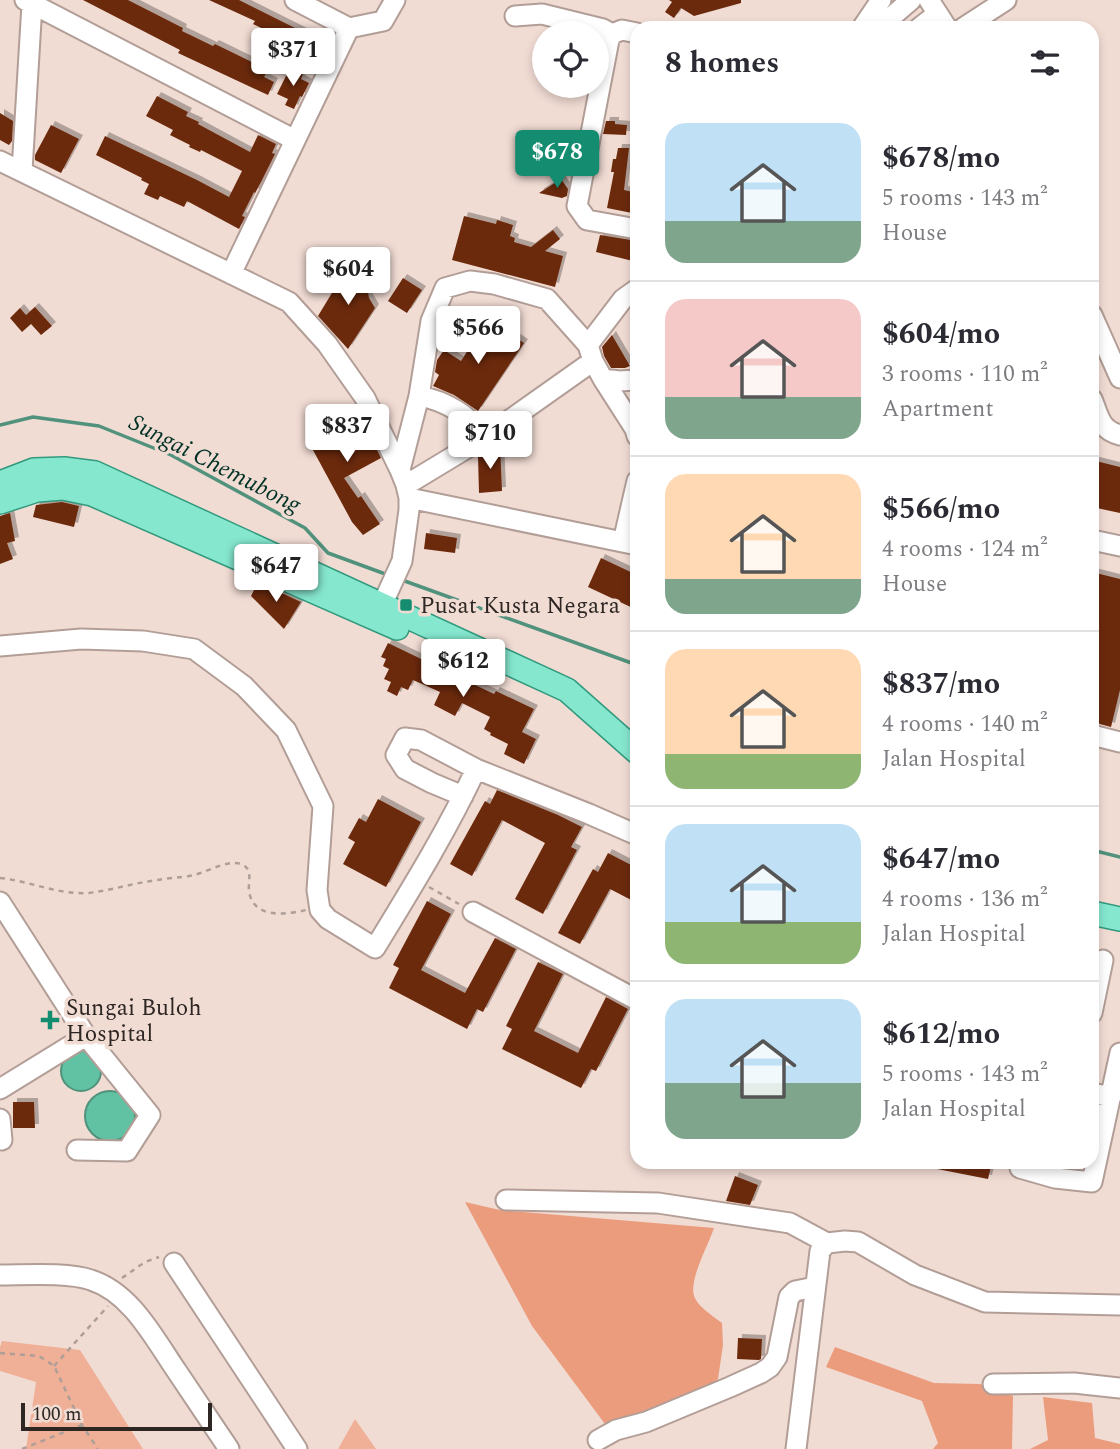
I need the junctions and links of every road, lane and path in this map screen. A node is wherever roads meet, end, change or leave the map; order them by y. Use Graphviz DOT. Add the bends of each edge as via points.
graph roads {
  1 [pos="295,0"];
  2 [pos="394,0"];
  3 [pos="881,0"];
  4 [pos="911,0"];
  5 [pos="1006,0"];
  6 [pos="28,2"];
  7 [pos="515,16"];
  8 [pos="867,21"];
  9 [pos="888,21"];
  10 [pos="974,21"];
  11 [pos="349,28"];
  12 [pos="630,32"];
  13 [pos="612,34"];
  14 [pos="295,140"];
  15 [pos="0,161"];
  16 [pos="22,171"];
  17 [pos="630,228"];
  18 [pos="231,274"];
  19 [pos="630,294"];
  20 [pos="1106,343"];
  21 [pos="590,353"];
  22 [pos="1120,378"];
  23 [pos="603,379"];
  24 [pos="630,380"];
  25 [pos="419,396"];
  26 [pos="1099,416"];
  27 [pos="630,421"];
  28 [pos="1120,435"];
  29 [pos="487,436"];
  30 [pos="0,483"];
  31 [pos="405,484"];
  32 [pos="0,502"];
  33 [pos="1099,542"];
  34 [pos="630,543"];
  35 [pos="1120,546"];
  36 [pos="382,606"];
  37 [pos="0,646"];
  38 [pos="1099,736"];
  39 [pos="1120,741"];
  40 [pos="630,756"];
  41 [pos="476,769"];
  42 [pos="463,796"];
  43 [pos="630,832"];
  44 [pos="0,878"];
  45 [pos="417,880"];
  46 [pos="0,902"];
  47 [pos="320,910"];
  48 [pos="473,912"];
  49 [pos="1099,914"];
  50 [pos="1120,919"];
  51 [pos="1099,928"];
  52 [pos="1120,933"];
  53 [pos="1105,961"];
  54 [pos="1099,985"];
  55 [pos="630,996"];
  56 [pos="86,1037"];
  57 [pos="1120,1053"];
  58 [pos="0,1089"];
  59 [pos="1102,1095"];
  60 [pos="0,1119"];
  61 [pos="1099,1121"];
  62 [pos="2,1140"];
  63 [pos="77,1150"];
  64 [pos="1024,1169"];
  65 [pos="1093,1169"];
  66 [pos="506,1200"];
  67 [pos="828,1243"];
  68 [pos="174,1263"];
  69 [pos="0,1275"];
  70 [pos="815,1287"];
  71 [pos="119,1288"];
  72 [pos="1120,1305"];
  73 [pos="0,1353"];
  74 [pos="54,1366"];
  75 [pos="993,1384"];
  76 [pos="1120,1388"];
  77 [pos="82,1426"];
  78 [pos="598,1440"];
  79 [pos="22,1449"];
  80 [pos="97,1449"];
  81 [pos="229,1449"];
  82 [pos="296,1449"];
  83 [pos="796,1449"];
  1 -- 11 [label="street"];
  2 -- 11 [label="street" via="383,21"];
  3 -- 8 [label="street"];
  4 -- 9 [label="street"];
  5 -- 10 [label="street"];
  6 -- 14 [label="street"];
  6 -- 16 [label="street"];
  7 -- 13 [label="street" via="542,13"];
  11 -- 14 [label="street"];
  12 -- 13 [label="street"];
  13 -- 17 [label="street" via="578,206 587,220"];
  14 -- 18 [label="street"];
  15 -- 16 [label="street"];
  16 -- 18 [label="street"];
  18 -- 31 [label="street" via="289,302 327,344 365,398"];
  19 -- 21 [label="street" via="604,322"];
  20 -- 22 [label="street"];
  21 -- 23 [label="street"];
  21 -- 25 [label="street" via="547,299 494,284 457,284 444,288 431,321"];
  21 -- 29 [label="street"];
  23 -- 24 [label="street"];
  23 -- 27 [label="street"];
  25 -- 29 [label="street" via="450,405"];
  25 -- 31 [label="street"];
  26 -- 28 [label="street" via="1104,428"];
  29 -- 31 [label="street"];
  30 -- 36 [label="main road" via="34,470 95,473"];
  31 -- 34 [label="street"];
  31 -- 36 [label="street" via="410,510 402,561"];
  32 -- 36 [label="main road" via="37,490 64,488 92,494"];
  33 -- 35 [label="street"];
  36 -- 40 [label="main road" via="559,702"];
  37 -- 47 [label="street" via="81,639 194,649 244,686 286,730 323,806 317,890"];
  38 -- 39 [label="street"];
  41 -- 42 [label="street"];
  41 -- 42 [label="street" via="421,740 405,738 397,755 405,769"];
  41 -- 43 [label="street"];
  42 -- 45 [label="street"];
  44 -- 47 [label="path" via="86,893 191,876 237,863 248,871 252,903 259,910 276,914"];
  45 -- 47 [label="street" via="375,948"];
  45 -- 48 [label="path"];
  46 -- 56 [label="street"];
  48 -- 55 [label="street"];
  49 -- 50 [label="main road"];
  51 -- 52 [label="main road"];
  53 -- 54 [label="street"];
  56 -- 58 [label="street"];
  56 -- 63 [label="street" via="150,1115 127,1151"];
  57 -- 59 [label="street"];
  59 -- 61 [label="street"];
  60 -- 62 [label="street"];
  64 -- 65 [label="street" via="1092,1182"];
  66 -- 67 [label="street" via="658,1203 790,1223"];
  67 -- 70 [label="street" via="820,1251"];
  67 -- 72 [label="street" via="858,1242 915,1275 985,1302"];
  68 -- 71 [label="path" via="166,1257 145,1262"];
  68 -- 82 [label="street"];
  69 -- 71 [label="street" via="74,1277"];
  70 -- 78 [label="street" via="794,1291 789,1297 777,1357 770,1367"];
  70 -- 83 [label="street"];
  71 -- 74 [label="path"];
  71 -- 81 [label="street"];
  73 -- 74 [label="path" via="39,1356"];
  74 -- 77 [label="path"];
  75 -- 76 [label="street" via="1074,1382"];
  77 -- 79 [label="path"];
  77 -- 80 [label="path"];
}
